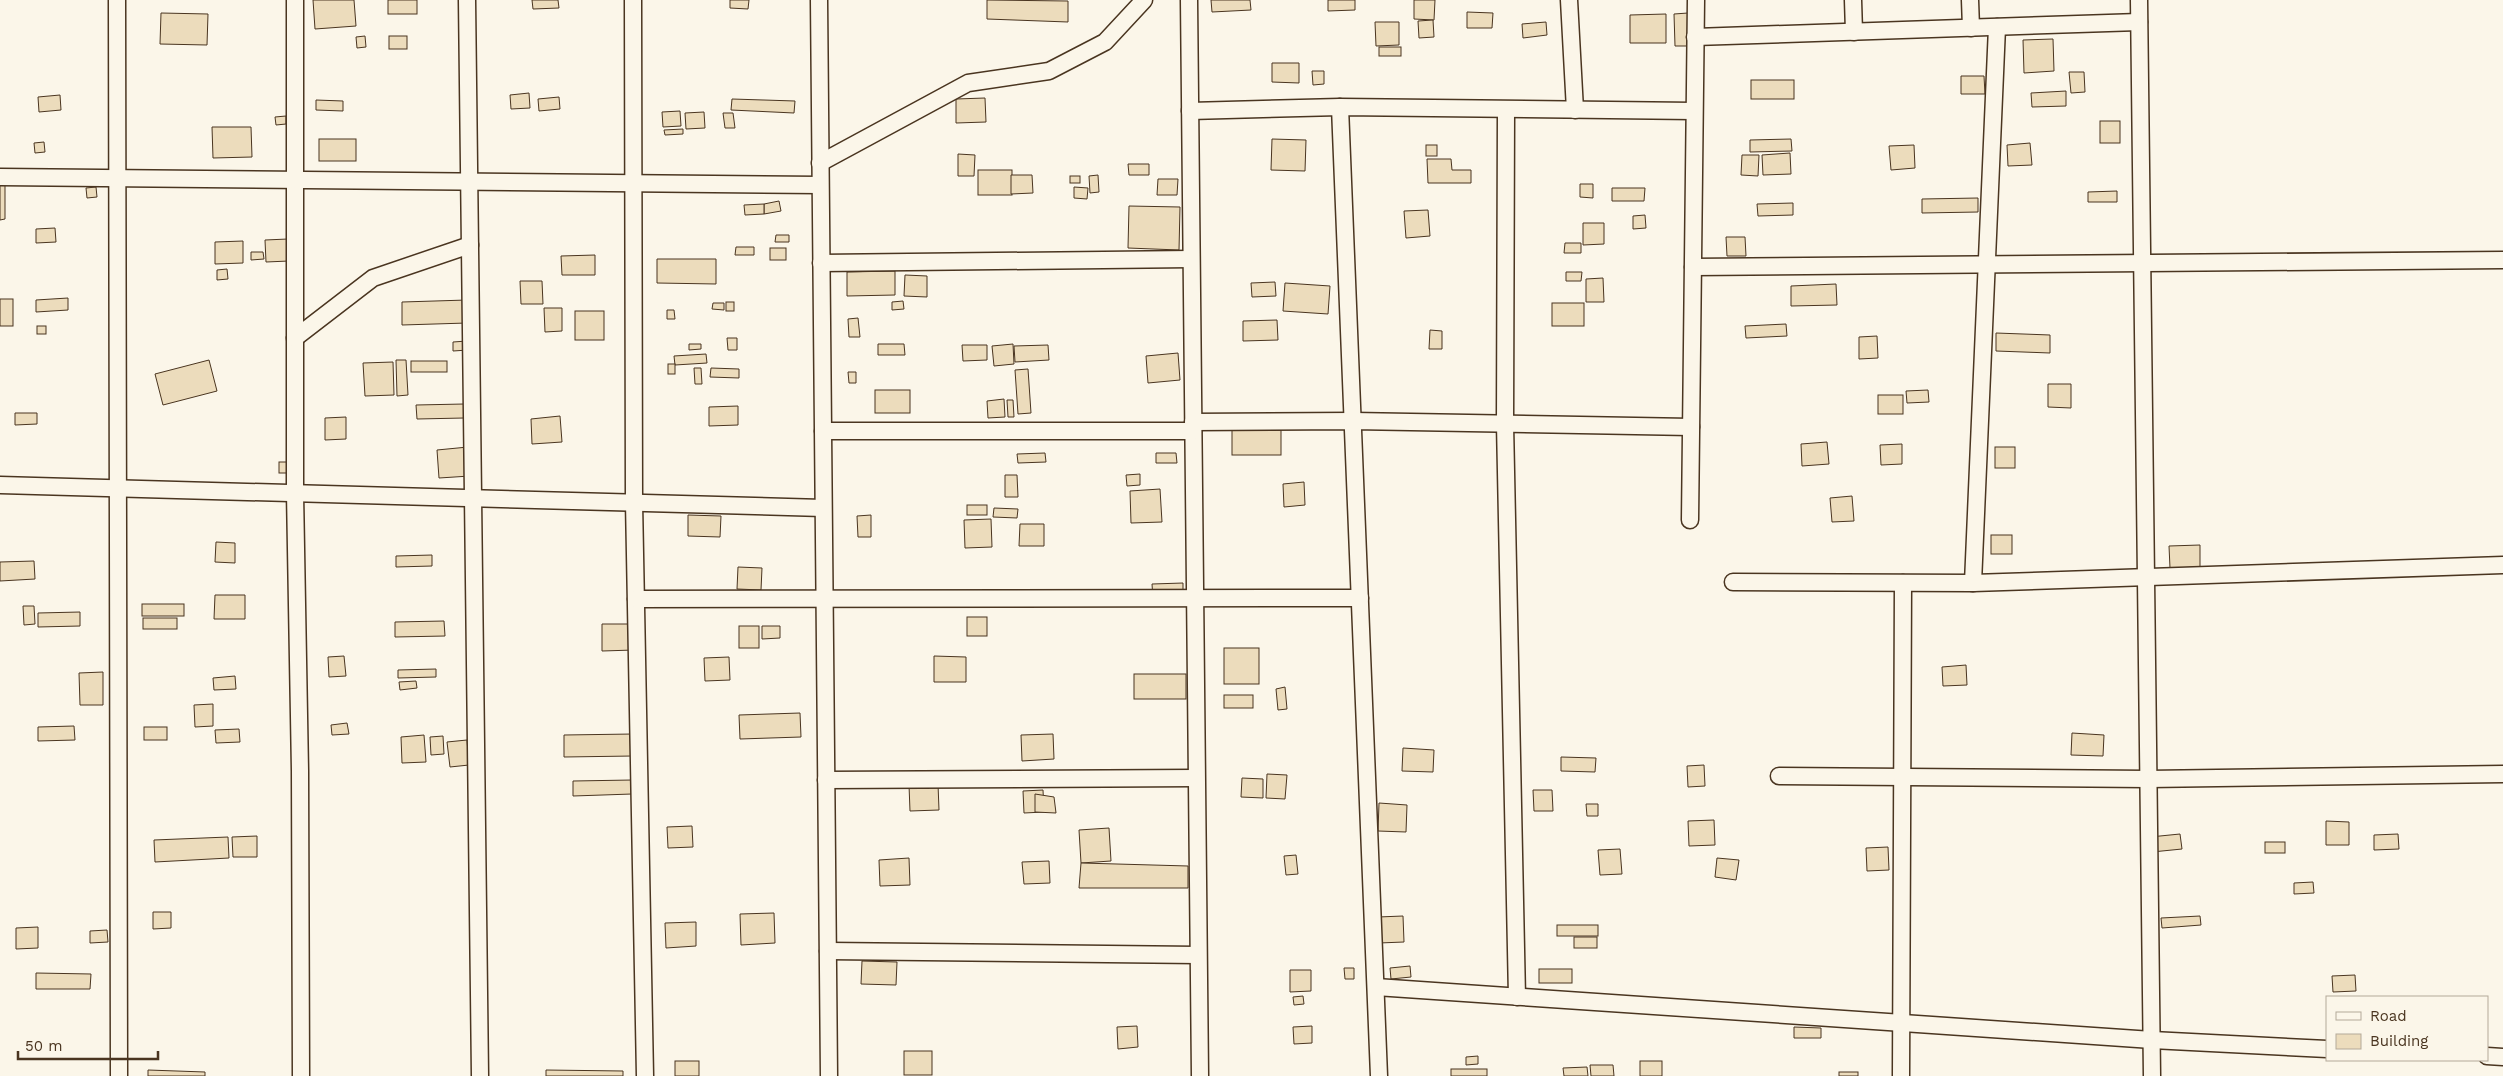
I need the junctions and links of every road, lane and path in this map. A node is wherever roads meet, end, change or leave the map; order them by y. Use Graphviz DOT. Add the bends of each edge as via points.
graph roads {
  1 [pos="117,0"];
  2 [pos="295,0"];
  3 [pos="467,0"];
  4 [pos="633,0"];
  5 [pos="818,0"];
  6 [pos="1144,0"];
  7 [pos="1189,0"];
  8 [pos="1569,0"];
  9 [pos="1696,0"];
  10 [pos="1853,0"];
  11 [pos="1970,0"];
  12 [pos="2139,0"];
  13 [pos="2139,22"];
  14 [pos="1997,27"];
  15 [pos="1971,28"];
  16 [pos="1854,32"];
  17 [pos="1696,38"];
  18 [pos="1340,107"];
  19 [pos="1506,110"];
  20 [pos="1575,110"];
  21 [pos="1190,111"];
  22 [pos="1694,112"];
  23 [pos="820,163"];
  24 [pos="0,177"];
  25 [pos="117,178"];
  26 [pos="295,180"];
  27 [pos="470,182"];
  28 [pos="634,183"];
  29 [pos="820,185"];
  30 [pos="470,245"];
  31 [pos="1191,259"];
  32 [pos="2503,260"];
  33 [pos="821,263"];
  34 [pos="2142,263"];
  35 [pos="1986,265"];
  36 [pos="1693,267"];
  37 [pos="295,338"];
  38 [pos="1353,421"];
  39 [pos="1505,424"];
  40 [pos="1193,426"];
  41 [pos="1691,427"];
  42 [pos="822,432"];
  43 [pos="0,484"];
  44 [pos="118,488"];
  45 [pos="295,493"];
  46 [pos="474,498"];
  47 [pos="634,502"];
  48 [pos="823,508"];
  49 [pos="1690,520"];
  50 [pos="2503,565"];
  51 [pos="2146,577"];
  52 [pos="1733,582"];
  53 [pos="1904,583"];
  54 [pos="1973,583"];
  55 [pos="824,598"];
  56 [pos="1195,598"];
  57 [pos="1360,598"];
  58 [pos="636,599"];
  59 [pos="2503,774"];
  60 [pos="1779,776"];
  61 [pos="1904,777"];
  62 [pos="1196,778"];
  63 [pos="2148,779"];
  64 [pos="826,780"];
  65 [pos="828,950"];
  66 [pos="1198,955"];
  67 [pos="1376,987"];
  68 [pos="1517,997"];
  69 [pos="1902,1023"];
  70 [pos="2152,1040"];
  71 [pos="2326,1049"];
  72 [pos="2488,1056"];
  73 [pos="2503,1057"];
  74 [pos="119,1076"];
  75 [pos="301,1076"];
  76 [pos="480,1076"];
  77 [pos="645,1076"];
  78 [pos="829,1076"];
  79 [pos="1200,1076"];
  80 [pos="1379,1076"];
  81 [pos="1902,1076"];
  82 [pos="2152,1076"];
  1 -- 25 [label="street"];
  2 -- 26 [label="street"];
  3 -- 27 [label="street"];
  4 -- 28 [label="street"];
  5 -- 23 [label="street"];
  6 -- 23 [label="street" via="1105,42 1049,71 968,83"];
  7 -- 21 [label="street"];
  8 -- 20 [label="street"];
  9 -- 17 [label="street"];
  10 -- 16 [label="street"];
  11 -- 15 [label="street"];
  12 -- 13 [label="street"];
  13 -- 14 [label="street"];
  13 -- 34 [label="street"];
  14 -- 15 [label="street"];
  14 -- 35 [label="street"];
  15 -- 16 [label="street"];
  16 -- 17 [label="street"];
  17 -- 22 [label="street"];
  18 -- 19 [label="street"];
  18 -- 21 [label="street"];
  18 -- 38 [label="street"];
  19 -- 20 [label="street"];
  19 -- 39 [label="street"];
  20 -- 22 [label="street"];
  21 -- 31 [label="street"];
  22 -- 36 [label="street"];
  23 -- 29 [label="street"];
  24 -- 25 [label="street"];
  25 -- 26 [label="street"];
  25 -- 44 [label="street"];
  26 -- 27 [label="street"];
  26 -- 37 [label="street"];
  27 -- 28 [label="street"];
  27 -- 30 [label="street"];
  28 -- 29 [label="street"];
  28 -- 47 [label="street"];
  29 -- 33 [label="street"];
  30 -- 37 [label="street" via="373,278"];
  30 -- 46 [label="street"];
  31 -- 33 [label="street"];
  31 -- 40 [label="street"];
  32 -- 34 [label="street"];
  33 -- 42 [label="street"];
  34 -- 35 [label="street"];
  34 -- 51 [label="street"];
  35 -- 36 [label="street"];
  35 -- 54 [label="street"];
  36 -- 41 [label="street"];
  37 -- 45 [label="street"];
  38 -- 39 [label="street"];
  38 -- 40 [label="street"];
  38 -- 57 [label="street"];
  39 -- 41 [label="street"];
  39 -- 68 [label="street"];
  40 -- 42 [label="street"];
  40 -- 56 [label="street"];
  41 -- 49 [label="street"];
  42 -- 48 [label="street"];
  43 -- 44 [label="street"];
  44 -- 45 [label="street"];
  44 -- 74 [label="street"];
  45 -- 46 [label="street"];
  45 -- 75 [label="street"];
  46 -- 47 [label="street"];
  46 -- 76 [label="street"];
  47 -- 48 [label="street"];
  47 -- 58 [label="street"];
  48 -- 55 [label="street"];
  50 -- 51 [label="street"];
  51 -- 54 [label="street"];
  51 -- 63 [label="street"];
  52 -- 53 [label="street"];
  53 -- 54 [label="street"];
  53 -- 61 [label="street"];
  55 -- 56 [label="street"];
  55 -- 58 [label="street"];
  55 -- 64 [label="street"];
  56 -- 57 [label="street"];
  56 -- 62 [label="street"];
  57 -- 67 [label="street"];
  58 -- 77 [label="street"];
  59 -- 63 [label="street"];
  60 -- 61 [label="street"];
  61 -- 63 [label="street"];
  61 -- 69 [label="street"];
  62 -- 64 [label="street"];
  62 -- 66 [label="street"];
  63 -- 70 [label="street"];
  64 -- 65 [label="street"];
  65 -- 66 [label="street"];
  65 -- 78 [label="street"];
  66 -- 79 [label="street"];
  67 -- 68 [label="street"];
  67 -- 80 [label="street"];
  68 -- 69 [label="street"];
  69 -- 70 [label="street"];
  69 -- 81 [label="street"];
  70 -- 71 [label="street"];
  70 -- 82 [label="street"];
  72 -- 73 [label="street"];
}
